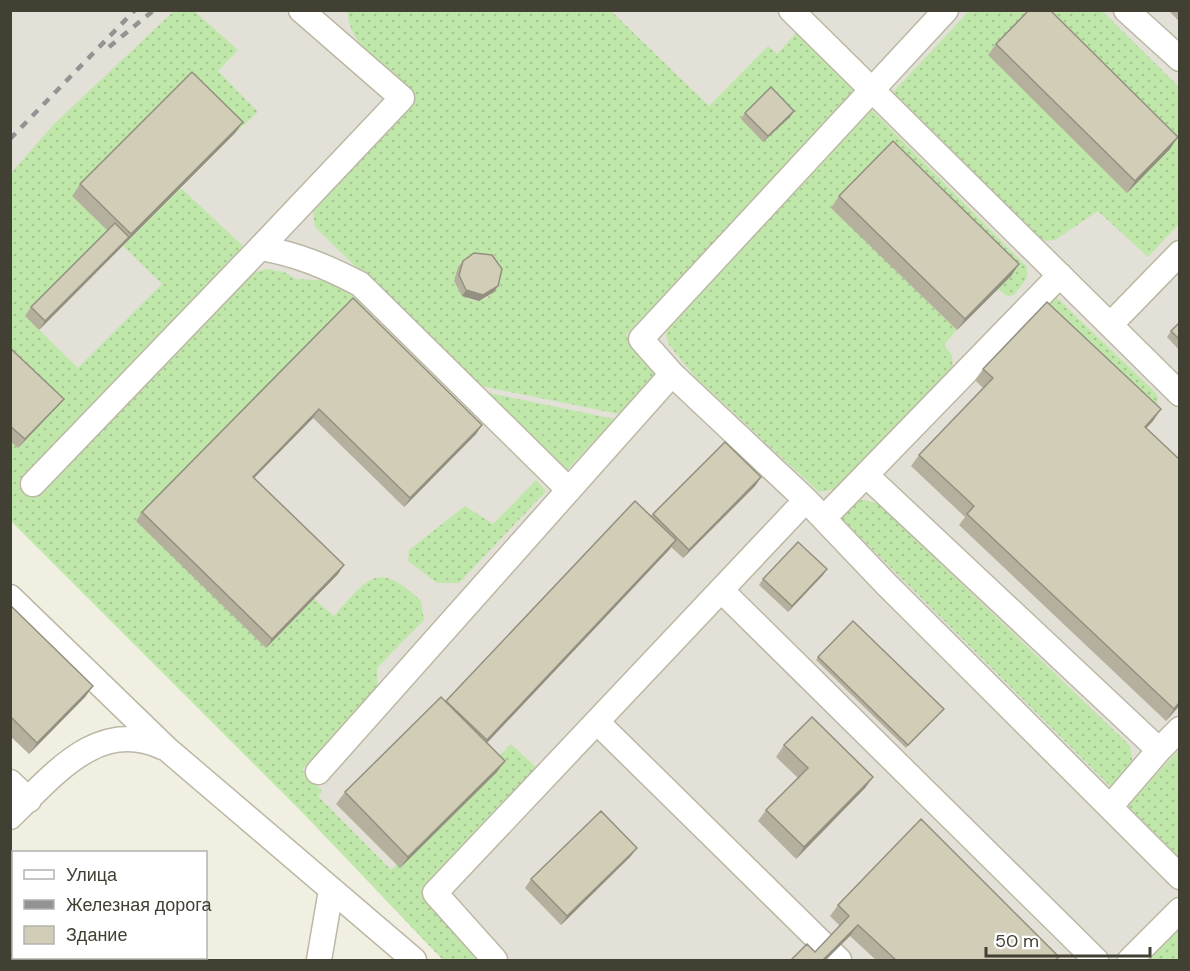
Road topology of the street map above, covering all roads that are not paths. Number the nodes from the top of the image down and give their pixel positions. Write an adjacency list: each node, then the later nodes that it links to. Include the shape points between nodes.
1 (301, 10): 7 (lane, via 402,98)
2 (791, 10): 6 (lane)
3 (946, 10): 6 (lane)
4 (1126, 10): 5 (lane)
5 (1179, 59)
6 (873, 89): 9 (lane); 11 (lane, via 641,339)
7 (261, 248): 14 (lane); 15 (lane, via 318,263 360,284)
8 (1179, 253): 10 (lane)
9 (1060, 275): 10 (lane); 13 (lane)
10 (1110, 325): 12 (lane)
11 (672, 374): 15 (lane); 16 (lane)
12 (1179, 394)
13 (866, 475): 17 (lane); 23 (lane)
14 (33, 484)
15 (569, 490): 24 (lane)
16 (806, 500): 17 (lane); 18 (lane)
17 (824, 518): 27 (lane)
18 (722, 591): 20 (lane); 36 (lane)
19 (10, 597): 22 (lane)
20 (597, 722): 34 (lane, via 435,893); 35 (lane)
21 (1179, 729): 23 (lane)
22 (166, 749): 26 (lane, via 132,739 96,744); 30 (lane)
23 (1160, 750): 27 (lane)
24 (318, 772)
25 (10, 782): 26 (lane)
26 (28, 800): 28 (lane)
27 (1110, 807): 29 (lane)
28 (10, 818)
29 (1179, 877)
30 (331, 890): 32 (lane); 33 (lane)
31 (1179, 910): 37 (lane)
32 (319, 960)
33 (414, 960)
34 (495, 960)
35 (839, 960)
36 (1096, 960)
37 (1130, 960)

